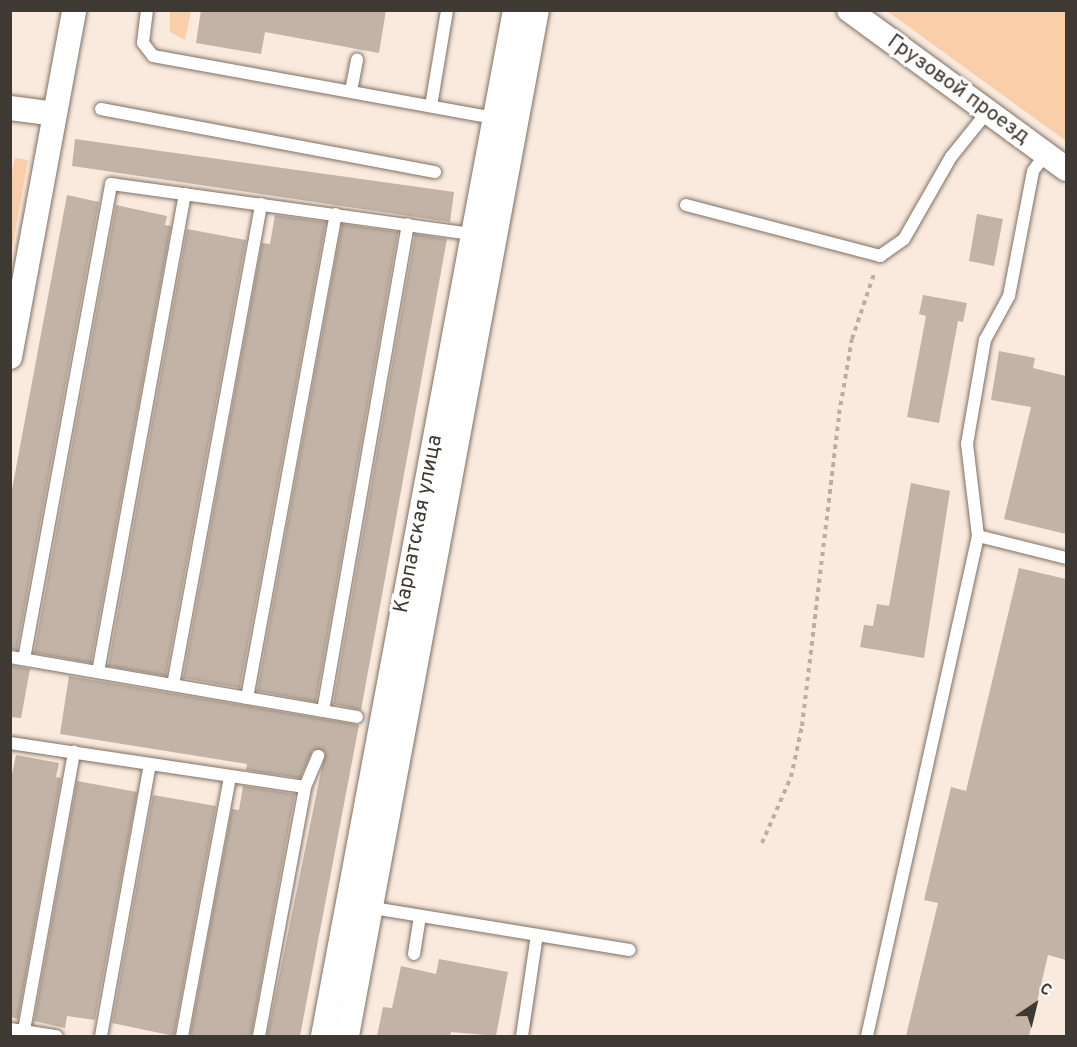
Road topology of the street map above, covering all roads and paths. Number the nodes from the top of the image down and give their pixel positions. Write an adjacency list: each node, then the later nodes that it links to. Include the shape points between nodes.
1 (74, 10): 13 (street)
2 (147, 10): 8 (lane, via 143,43 153,56)
3 (447, 10): 9 (lane)
4 (515, 10): 14 (street, Карпатская улица)
5 (537, 10): 42 (street, Карпатская улица)
6 (849, 10): 12 (street, Грузовой проезд)
7 (357, 60): 8 (lane)
8 (351, 91): 9 (lane)
9 (430, 105): 14 (lane)
10 (10, 108): 13 (street)
11 (101, 109): 17 (lane)
12 (988, 111): 15 (street, Грузовой проезд); 24 (lane, via 951,157 904,239)
13 (55, 114): 25 (street)
14 (495, 118): 23 (street, Карпатская улица)
15 (1046, 154): 16 (street, Грузовой проезд); 26 (lane, via 1034,171 1008,296 986,340 969,432)
16 (1066, 169)
17 (435, 172)
18 (185, 194): 19 (lane); 29 (lane, via 111,184); 30 (lane)
19 (261, 204): 21 (lane); 31 (lane)
20 (686, 205): 24 (lane)
21 (336, 214): 22 (lane); 32 (lane)
22 (408, 224): 23 (lane); 33 (lane)
23 (473, 234): 42 (street, Карпатская улица)
24 (880, 256): 41 (path, via 852,339 839,414 802,726 791,777)
25 (10, 357)
26 (978, 536): 27 (lane); 56 (lane)
27 (1066, 558)
28 (10, 657): 29 (lane)
29 (24, 660): 30 (lane)
30 (98, 672): 31 (lane)
31 (173, 686): 32 (lane)
32 (247, 698): 33 (lane)
33 (323, 711): 34 (lane)
34 (357, 717)
35 (10, 742): 36 (lane)
36 (74, 752): 38 (lane); 48 (lane)
37 (318, 756): 40 (lane)
38 (150, 764): 39 (lane); 50 (lane)
39 (230, 776): 40 (lane); 51 (lane)
40 (305, 787): 52 (lane)
41 (762, 843)
42 (359, 906): 43 (lane); 53 (street, Карпатская улица); 54 (street, Карпатская улица)
43 (420, 916): 44 (lane); 46 (lane)
44 (537, 935): 45 (lane); 55 (lane)
45 (630, 950)
46 (414, 954)
47 (10, 1029): 48 (lane)
48 (23, 1034): 49 (lane)
49 (56, 1036)
50 (101, 1036)
51 (182, 1036)
52 (259, 1036)
53 (323, 1036)
54 (346, 1036)
55 (522, 1036)
56 (867, 1036)

